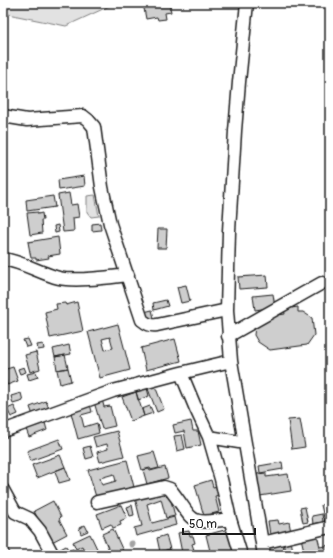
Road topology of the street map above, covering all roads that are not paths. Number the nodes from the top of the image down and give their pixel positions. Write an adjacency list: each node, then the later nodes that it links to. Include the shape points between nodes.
1 (247, 3): 6 (street, via 235,131)
2 (3, 116): 4 (street, via 27,120 83,116 94,127 102,188 110,224)
3 (3, 259): 4 (street, via 22,263 61,279)
4 (128, 275): 6 (street, via 142,320 147,325)
5 (322, 283): 7 (street)
6 (227, 310): 7 (street)
7 (228, 336): 8 (street)
8 (231, 361): 9 (street); 12 (street)
9 (181, 373): 10 (street, via 113,391); 11 (street)
10 (3, 430)
11 (208, 437): 12 (street); 15 (street)
12 (245, 443): 17 (street)
13 (3, 490): 18 (street, via 15,512 30,520 40,531)
14 (97, 502): 15 (street, via 164,487 170,489 190,517 196,521)
15 (230, 519): 19 (street)
16 (330, 527): 17 (street)
17 (263, 549)
18 (53, 555)
19 (241, 555)

